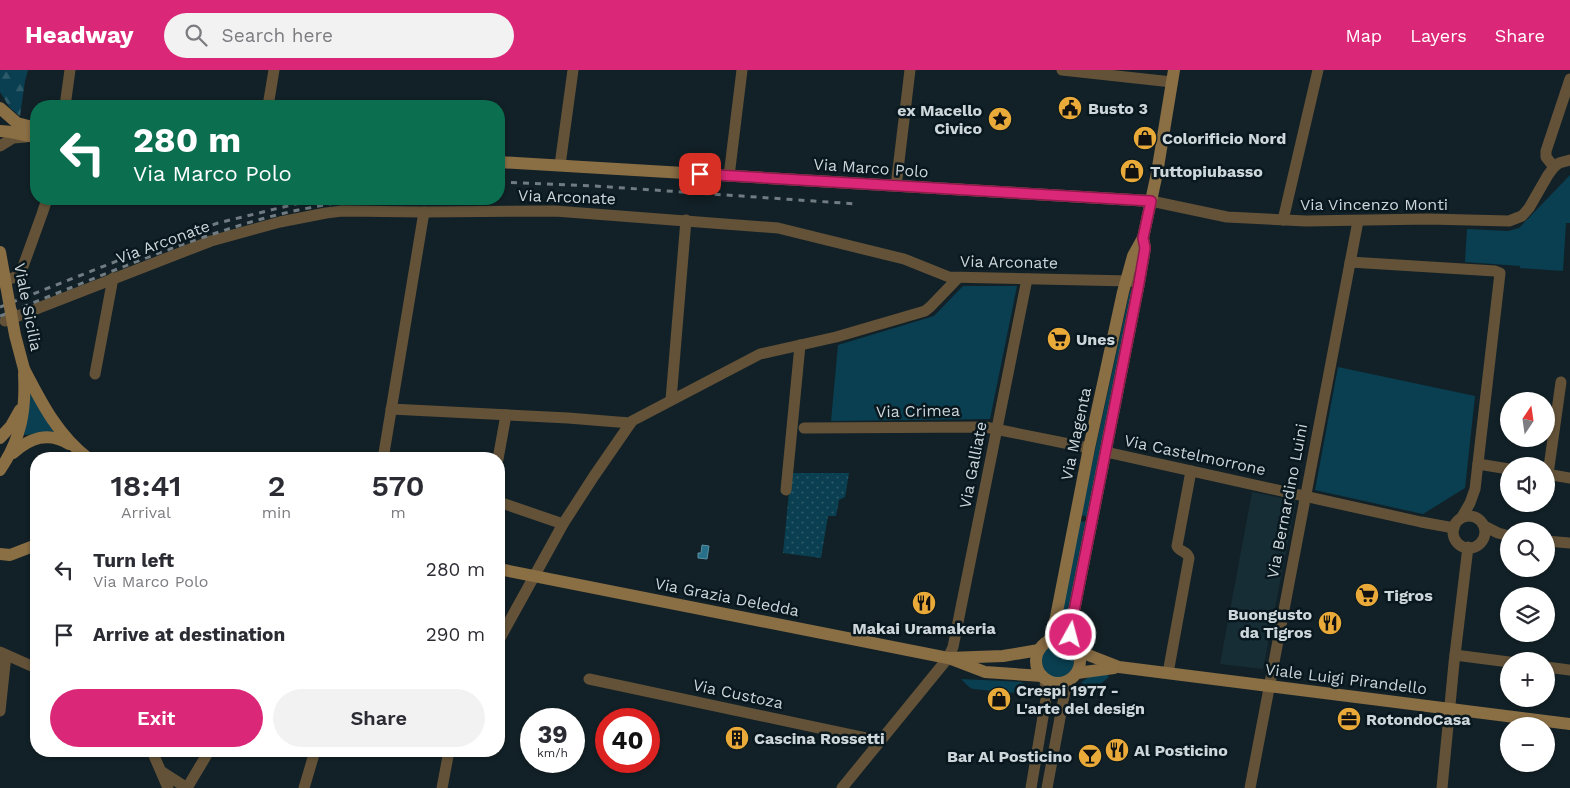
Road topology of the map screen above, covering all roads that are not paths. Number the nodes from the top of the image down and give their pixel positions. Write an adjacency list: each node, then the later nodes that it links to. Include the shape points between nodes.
1 (70, 70): 11 (street)
2 (274, 70): 12 (street)
3 (573, 70): 21 (street)
4 (742, 70): 23 (street)
5 (910, 70): 24 (street)
6 (1062, 70): 8 (street)
7 (1318, 70): 29 (street)
8 (1077, 71): 9 (street)
9 (1173, 76): 25 (street, Via Magenta)
10 (1570, 79): 22 (street, via 1546,151)
11 (67, 100)
12 (269, 100)
13 (0, 108): 15 (street)
14 (0, 131): 16 (street)
15 (30, 131)
16 (30, 134)
17 (30, 135): 18 (street, via 13,138)
18 (0, 146)
19 (1570, 160): 22 (street)
20 (505, 162): 21 (street, Via Marco Polo)
21 (560, 166): 23 (street, Via Marco Polo)
22 (1554, 167): 30 (street, Via Vincenzo Monti, via 1529,208 1514,220)
23 (728, 176): 24 (street, Via Marco Polo)
24 (896, 186): 25 (street, Via Marco Polo)
25 (1151, 201): 29 (street, Via Vincenzo Monti, via 1227,217); 31 (street, Via Magenta)
26 (45, 205): 37 (street, via 21,272)
27 (424, 212): 28 (street, Via Arconate, via 557,211); 34 (street, Via Arconate, via 342,212 280,222 211,241); 47 (street)
28 (686, 220): 35 (street, Via Arconate, via 783,228 904,259 944,276); 45 (street)
29 (1283, 220): 30 (street, Via Vincenzo Monti)
30 (1358, 221): 33 (street, Via Bernardino Luini)
31 (1143, 238): 38 (street, Via Magenta, via 1133,256); 39 (street, Via Magenta, via 1145,248)
32 (0, 252): 42 (street, Viale Sicilia, bridge)
33 (1350, 262): 61 (street, via 1495,270 1500,273); 68 (street, Via Bernardino Luini)
34 (113, 278): 40 (street, Via Arconate); 43 (street)
35 (958, 278): 36 (street, Via Arconate); 41 (street, via 925,311)
36 (1027, 279): 38 (street, Via Arconate); 51 (street, Via Galliate)
37 (4, 281)
38 (1126, 281): 39 (street, Via Arconate); 54 (street, Via Magenta)
39 (1139, 283): 58 (street, Via Magenta)
40 (5, 321)
41 (800, 345): 45 (street, via 756,356); 67 (street)
42 (24, 369): 46 (street); 53 (street, via 48,414)
43 (95, 374)
44 (1561, 382): 60 (street)
45 (671, 400): 49 (street)
46 (24, 404): 52 (street); 59 (street, via 20,426)
47 (391, 409): 48 (street); 56 (street)
48 (506, 415): 49 (street); 57 (street)
49 (630, 423): 71 (street)
50 (804, 428): 51 (street, Via Crimea)
51 (997, 429): 54 (street, Via Crimea); 88 (street, Via Galliate, via 954,644)
52 (0, 438)
53 (76, 448): 55 (street); 59 (street, via 59,439 46,437 27,442)
54 (1089, 448): 83 (street, Via Magenta)
55 (81, 452)
56 (384, 452)
57 (499, 452)
58 (1106, 452): 64 (street, Via Castelmorrone); 84 (street, Via Magenta, via 1072,621)
59 (5, 456): 63 (street)
60 (1550, 457)
61 (1478, 464): 62 (street); 70 (street, via 1475,489)
62 (1500, 467)
63 (0, 470)
64 (1191, 471): 68 (street, Via Castelmorrone); 94 (street, via 1177,546 1189,558)
65 (1555, 475): 66 (street)
66 (1570, 478)
67 (786, 490)
68 (1305, 496): 73 (street, Via Castelmorrone); 98 (street, Via Bernardino Luini)
69 (505, 504): 71 (street)
70 (1462, 517): 72 (street, via 1477,518); 73 (street)
71 (563, 524): 81 (street)
72 (1484, 526): 74 (street); 78 (street, via 1482,541)
73 (1454, 528): 78 (street, via 1458,543)
74 (1500, 534)
75 (1555, 542): 76 (street)
76 (1570, 543)
77 (30, 547): 79 (street)
78 (1468, 547): 87 (street)
79 (3, 556)
80 (505, 570): 81 (street, Via Grazia Deledda)
81 (534, 576): 82 (street); 88 (street, Via Grazia Deledda)
82 (505, 629)
83 (1050, 640): 84 (street, via 1060,639); 85 (street)
84 (1075, 647): 91 (street, Viale Luigi Pirandello); 95 (street, via 1080,661)
85 (1038, 650): 88 (street, Via Grazia Deledda, via 1003,656); 96 (street, via 1036,666)
86 (3, 653): 90 (street); 100 (street)
87 (1455, 655): 89 (street); 99 (street)
88 (948, 658): 96 (street, Via Grazia Deledda, via 985,672); 102 (street)
89 (1500, 661)
90 (30, 665)
91 (1119, 667): 94 (street, Viale Luigi Pirandello); 95 (street, Viale Luigi Pirandello)
92 (1555, 668): 93 (street)
93 (1570, 670)
94 (1168, 674): 98 (street, Viale Luigi Pirandello)
95 (1074, 676): 96 (street, via 1063,683); 114 (street, via 1065,691)
96 (1043, 677): 113 (street, via 1046,699)
97 (589, 679): 102 (street, Via Custoza)
98 (1269, 686): 99 (street, Viale Luigi Pirandello); 115 (street, Via Bernardino Luini)
99 (1450, 709): 101 (street, Viale Luigi Pirandello); 116 (street)
100 (0, 711)
101 (1570, 724)
102 (880, 741): 112 (street)
103 (155, 757): 107 (street)
104 (205, 757): 109 (street)
105 (313, 757): 110 (street)
106 (448, 757): 111 (street)
107 (162, 772): 108 (street); 109 (street)
108 (168, 788)
109 (187, 788)
110 (304, 788)
111 (442, 788)
112 (842, 788)
113 (1031, 788)
114 (1047, 788)
115 (1250, 788)
116 (1442, 788)

